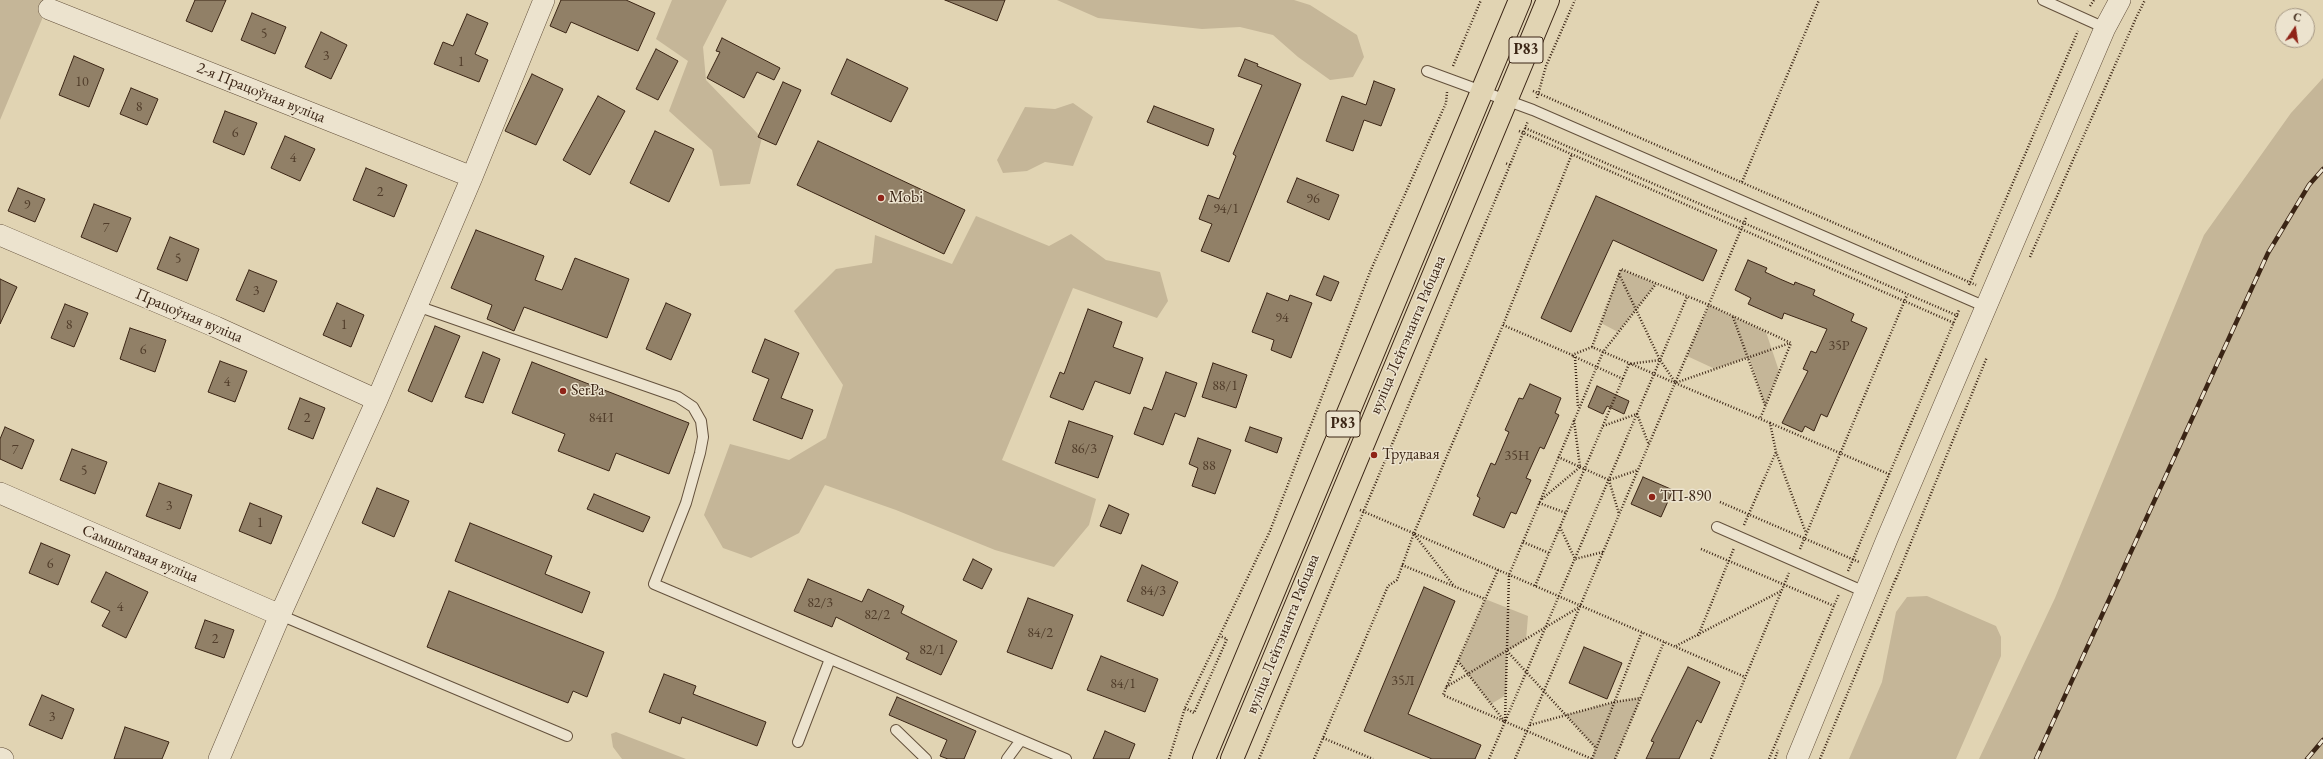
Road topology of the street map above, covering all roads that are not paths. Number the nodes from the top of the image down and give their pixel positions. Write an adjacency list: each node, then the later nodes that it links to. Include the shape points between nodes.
1 (544, 0): 11 (street)
2 (1520, 0): 9 (highway, вуліца Лейтэнанта Рабцава / Р83)
3 (1548, 0): 10 (highway, вуліца Лейтэнанта Рабцава / Р83)
4 (2043, 0): 7 (lane)
5 (2120, 0): 7 (street)
6 (49, 9): 11 (street, 2-я Працоўная вуліца)
7 (2105, 28): 14 (street)
8 (1427, 71): 9 (lane)
9 (1482, 90): 10 (lane); 29 (highway, вуліца Лейтэнанта Рабцава / Р83)
10 (1506, 100): 14 (lane); 30 (highway, вуліца Лейтэнанта Рабцава / Р83)
11 (472, 177): 13 (street)
12 (0, 235): 15 (street, Працоўная вуліца, via 216,327)
13 (417, 306): 15 (street); 20 (lane, via 678,397 693,407 701,421 703,437 700,453 686,503 654,584)
14 (1986, 307): 18 (street)
15 (377, 400): 19 (street)
16 (0, 493): 19 (street, Самшытавая вуліца)
17 (1716, 527): 18 (lane)
18 (1865, 592): 31 (street)
19 (280, 615): 22 (lane); 25 (street)
20 (830, 659): 23 (lane); 24 (lane)
21 (896, 730): 26 (lane)
22 (567, 736)
23 (1021, 740): 27 (lane); 28 (lane)
24 (798, 742)
25 (219, 759)
26 (926, 759)
27 (1007, 759)
28 (1066, 759)
29 (1204, 759)
30 (1232, 759)
31 (1797, 759)

